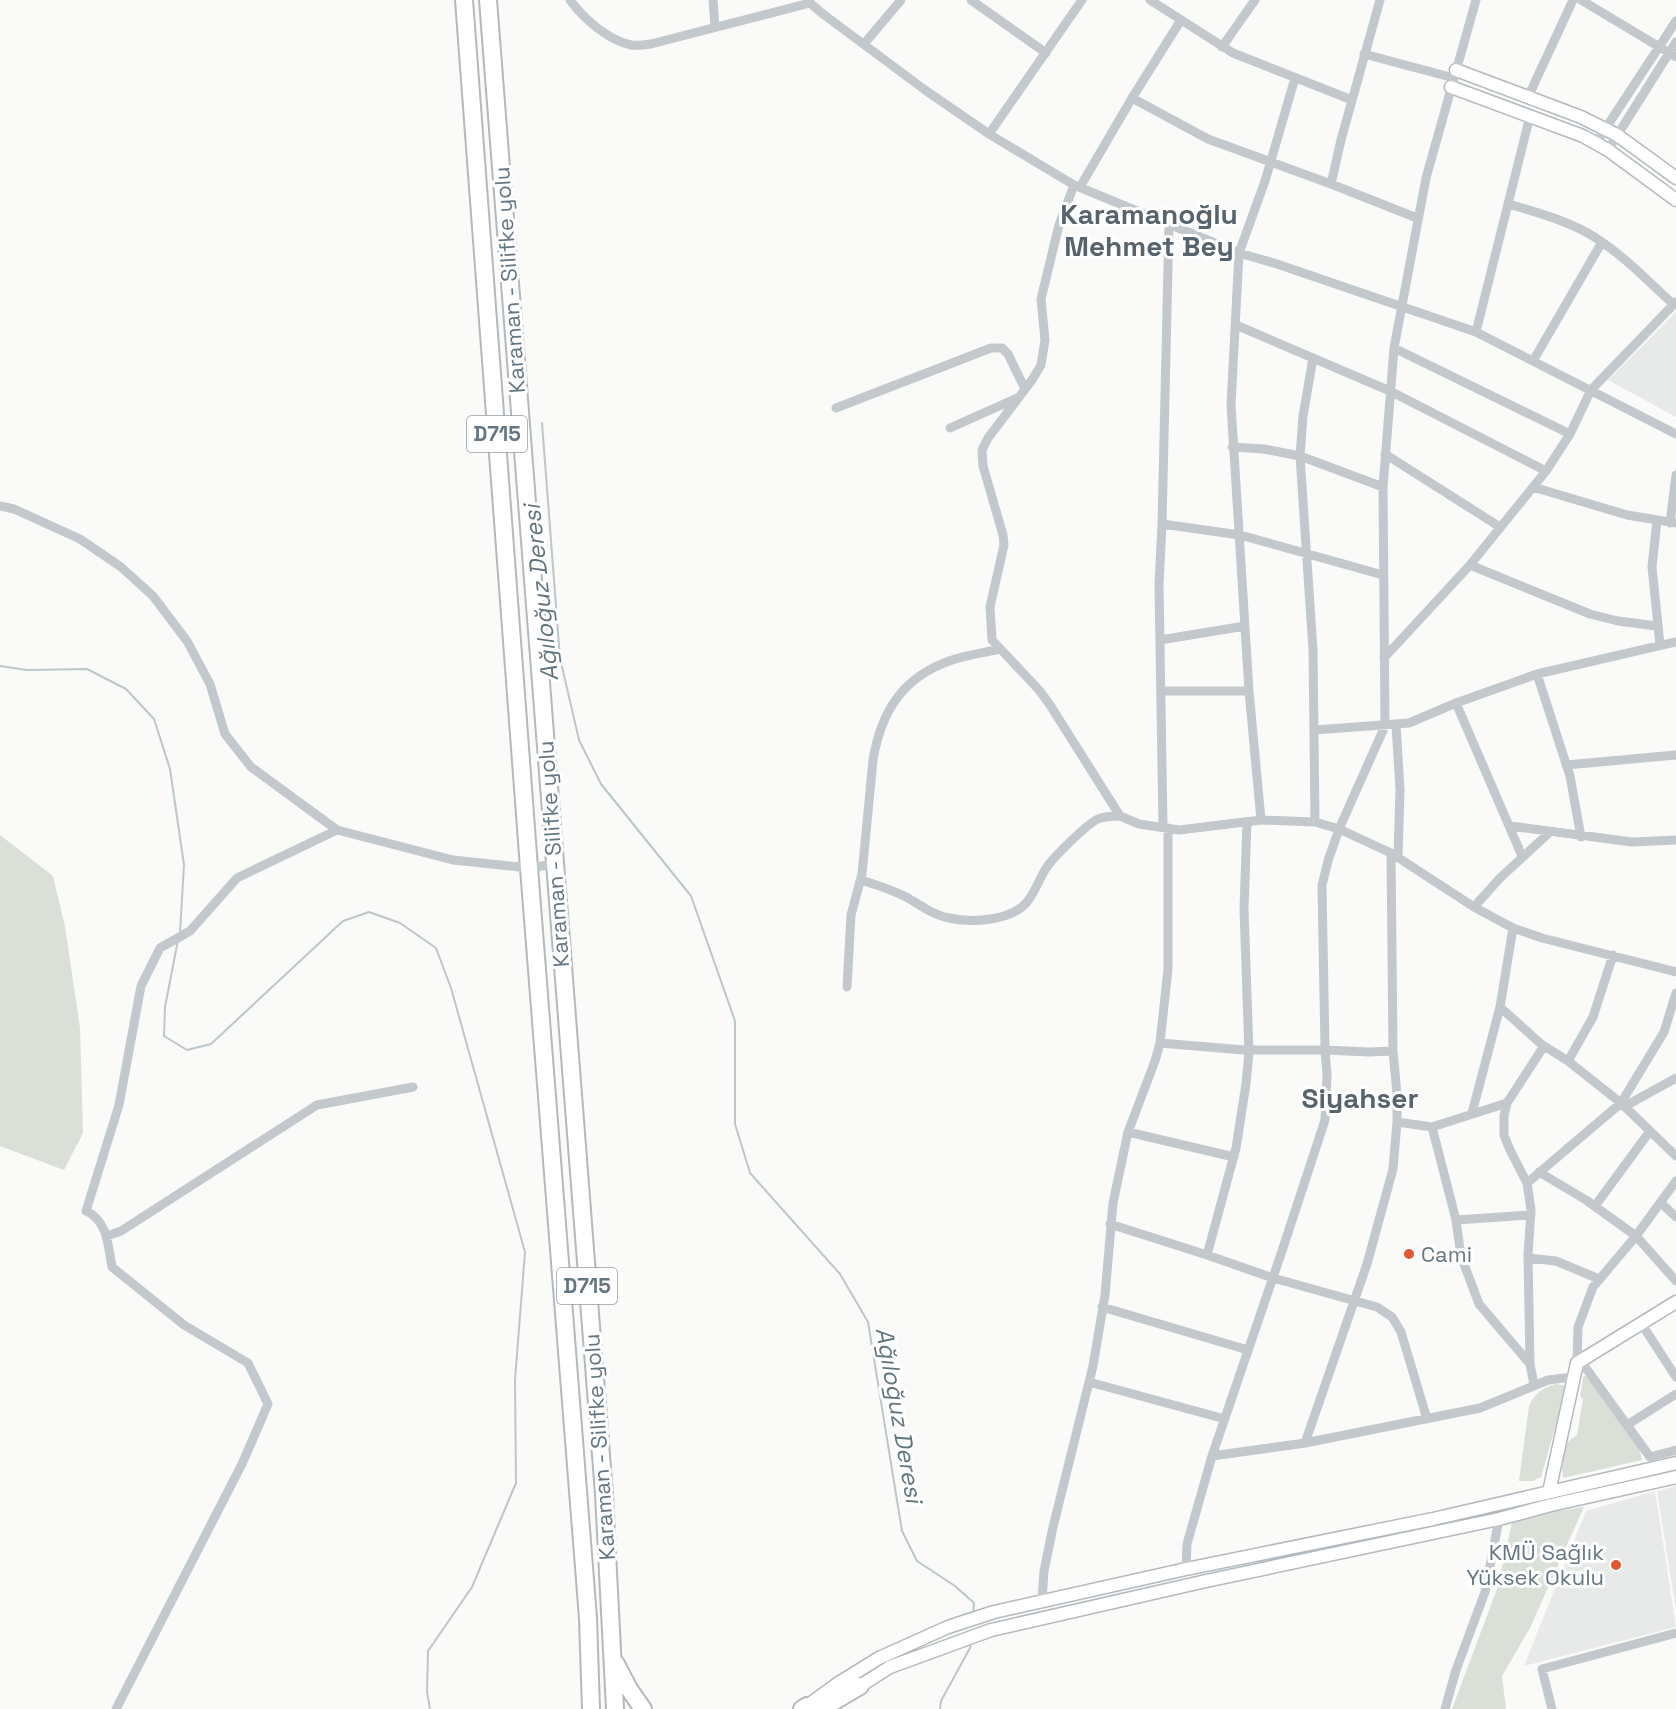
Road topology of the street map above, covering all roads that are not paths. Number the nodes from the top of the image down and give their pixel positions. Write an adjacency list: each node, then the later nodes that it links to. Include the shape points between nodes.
1 (464, 0): 106 (highway, Karaman - Silifke yolu / D715)
2 (488, 0): 105 (highway, Karaman - Silifke yolu / D715)
3 (570, 0): 17 (street, via 592,23 633,45)
4 (713, 0): 17 (street)
5 (901, 0): 19 (street)
6 (972, 0): 22 (street)
7 (1082, 0): 22 (street)
8 (1150, 0): 15 (street)
9 (1255, 0): 21 (street)
10 (1380, 0): 23 (street)
11 (1476, 0): 26 (street)
12 (1574, 0): 27 (street)
13 (1581, 0): 20 (street)
14 (810, 2): 17 (street); 19 (street)
15 (1181, 20): 21 (street); 28 (street)
16 (1676, 21): 20 (street)
17 (715, 27)
18 (1676, 42): 24 (street)
19 (864, 44): 32 (street)
20 (1660, 46): 24 (street); 31 (street)
21 (1222, 47): 25 (street)
22 (1046, 53): 32 (street)
23 (1364, 54): 26 (street); 29 (street)
24 (1673, 55): 33 (street)
25 (1294, 78): 29 (street); 36 (street)
26 (1454, 78): 27 (main road); 30 (main road); 42 (street)
27 (1528, 97): 31 (main road)
28 (1132, 98): 36 (street, via 1208,140); 39 (street)
29 (1352, 100): 38 (street)
30 (1530, 116): 34 (main road); 41 (street)
31 (1605, 129): 33 (main road); 34 (street)
32 (989, 134): 39 (street)
33 (1617, 135): 35 (street); 37 (main road)
34 (1596, 143): 35 (main road)
35 (1608, 150): 40 (main road)
36 (1271, 163): 38 (street); 45 (street)
37 (1676, 178)
38 (1330, 184): 42 (street)
39 (1077, 186): 43 (street); 55 (street, via 1059,225 1041,299 1044,356)
40 (1676, 200)
41 (1509, 204): 44 (street, via 1553,218); 49 (street)
42 (1417, 218): 47 (street)
43 (1169, 224): 45 (street); 70 (street)
44 (1602, 242): 46 (street); 52 (street)
45 (1239, 253): 47 (street); 48 (street)
46 (1675, 303): 53 (street)
47 (1401, 307): 49 (street); 50 (street)
48 (1236, 325): 51 (street); 60 (street)
49 (1476, 332): 52 (street)
50 (1394, 348): 54 (street); 58 (street)
51 (1313, 358): 54 (street); 62 (street)
52 (1533, 361): 53 (street)
53 (1592, 390): 58 (street); 59 (street)
54 (1390, 391): 61 (street); 63 (street)
55 (1022, 393): 56 (street, via 1008,354 1002,348 991,348); 57 (street); 81 (street, via 982,450 1004,545 990,607 992,640)
56 (836, 408)
57 (950, 428)
58 (1570, 434): 63 (street)
59 (1676, 434)
60 (1232, 447): 62 (street); 72 (street)
61 (1385, 454): 65 (street); 71 (street)
62 (1300, 456): 65 (street); 73 (street)
63 (1546, 471): 66 (street)
64 (1676, 475): 69 (street)
65 (1383, 487): 75 (street)
66 (1533, 487): 68 (street); 71 (street)
67 (0, 506): 98 (street, via 80,539 121,567 153,596 187,641 210,684 225,734 251,767)
68 (1657, 520): 69 (street); 77 (street, via 1652,567)
69 (1673, 523)
70 (1162, 524): 72 (street); 78 (street)
71 (1500, 527): 74 (street)
72 (1240, 535): 73 (street); 76 (street)
73 (1307, 554): 75 (street); 89 (street)
74 (1470, 565): 77 (street, via 1590,614); 82 (street)
75 (1383, 575): 82 (street)
76 (1245, 626): 78 (street); 85 (street)
77 (1657, 626): 80 (street)
78 (1160, 640): 84 (street)
79 (1676, 642): 80 (street)
80 (1660, 645): 83 (street)
81 (1000, 650): 92 (street, via 1044,698); 107 (street, via 936,666 898,695 888,711 873,760)
82 (1384, 658): 88 (street)
83 (1537, 674): 86 (street); 91 (street)
84 (1161, 691): 85 (street); 97 (street)
85 (1249, 691): 93 (street)
86 (1456, 703): 87 (street); 96 (street)
87 (1396, 725): 88 (street); 103 (street, via 1401,790)
88 (1385, 726): 89 (street); 99 (street)
89 (1314, 730): 95 (street)
90 (1676, 755): 91 (street)
91 (1566, 765): 101 (street)
92 (1120, 816): 97 (street); 107 (street, via 1097,819 1088,825 1046,868 1026,903 1007,915 950,919)
93 (1261, 820): 94 (street); 95 (street)
94 (1247, 822): 97 (street); 118 (street, via 1244,909)
95 (1315, 822): 99 (street)
96 (1510, 826): 100 (street); 104 (street)
97 (1166, 828): 116 (street, via 1168,969)
98 (337, 830): 106 (street, via 453,860); 142 (street, via 237,878 190,931 160,948 141,986 119,1105 86,1211 96,1215)
99 (1339, 830): 103 (street); 119 (street, via 1322,885)
100 (1550, 832): 101 (street); 104 (street)
101 (1581, 837): 102 (street, via 1632,842)
102 (1676, 840)
103 (1395, 854): 108 (street); 120 (street)
104 (1522, 856): 108 (street)
105 (554, 864): 106 (street); 174 (highway, Karaman - Silifke yolu / D715, via 604,1494)
106 (529, 868): 178 (highway, Karaman - Silifke yolu / D715, via 588,1618)
107 (861, 880): 112 (street, via 851,915)
108 (1474, 907): 109 (street)
109 (1514, 928): 110 (street); 114 (street)
110 (1613, 955): 111 (street); 121 (street, via 1593,1017)
111 (1676, 972)
112 (847, 987)
113 (1676, 993): 115 (street)
114 (1500, 1007): 117 (street); 126 (street)
115 (1672, 1017): 125 (street)
116 (1160, 1043): 118 (street); 130 (street)
117 (1544, 1046): 121 (street); 124 (street)
118 (1249, 1050): 119 (street); 132 (street)
119 (1325, 1050): 120 (street); 146 (street, via 1324,1120)
120 (1393, 1051): 127 (street)
121 (1568, 1061): 125 (street)
122 (1676, 1078): 125 (street, via 1629,1104)
123 (413, 1087): 142 (street, via 317,1105 121,1231)
124 (1507, 1102): 126 (street); 135 (street, via 1504,1135)
125 (1621, 1103): 129 (street); 133 (street)
126 (1472, 1113): 128 (street)
127 (1397, 1122): 128 (street); 149 (street, via 1393,1169)
128 (1432, 1127): 140 (street)
129 (1650, 1131): 131 (street); 137 (street)
130 (1128, 1132): 132 (street); 141 (street)
131 (1676, 1156)
132 (1234, 1157): 144 (street)
133 (1539, 1172): 135 (street); 137 (street)
134 (1676, 1181): 136 (street)
135 (1527, 1183): 138 (street)
136 (1660, 1203): 139 (street); 143 (street)
137 (1595, 1206): 143 (street)
138 (1531, 1215): 140 (street); 145 (street)
139 (1676, 1217)
140 (1456, 1220): 155 (street, via 1461,1256 1479,1304)
141 (1110, 1224): 144 (street); 151 (street)
142 (107, 1236): 177 (street, via 112,1267 184,1325 248,1363 268,1404 242,1464)
143 (1636, 1236): 147 (street); 148 (street)
144 (1207, 1255): 146 (street)
145 (1528, 1258): 147 (street, via 1556,1262); 155 (street)
146 (1273, 1278): 149 (street); 153 (street)
147 (1599, 1279): 154 (street, via 1578,1327)
148 (1676, 1281)
149 (1354, 1299): 162 (street, via 1377,1307 1396,1322); 164 (street)
150 (1676, 1302): 152 (main road)
151 (1102, 1307): 153 (street); 158 (street)
152 (1641, 1323): 154 (main road); 157 (street)
153 (1248, 1350): 161 (street)
154 (1578, 1362): 156 (main road); 163 (street)
155 (1530, 1364): 159 (street)
156 (1573, 1377): 159 (street); 169 (main road)
157 (1676, 1377)
158 (1089, 1382): 161 (street); 172 (street, via 1053,1527)
159 (1534, 1385): 162 (street, via 1480,1408)
160 (1676, 1394): 163 (street)
161 (1225, 1419): 166 (street)
162 (1427, 1419): 164 (street)
163 (1627, 1425): 165 (street, via 1650,1457)
164 (1305, 1443): 166 (street)
165 (1676, 1450)
166 (1212, 1456): 171 (street, via 1187,1545)
167 (1676, 1463): 169 (main road)
168 (1676, 1477): 170 (main road)
169 (1549, 1492): 171 (main road)
170 (1499, 1519): 175 (main road, via 991,1629 890,1667); 182 (street, via 1485,1592)
171 (1186, 1569): 172 (main road)
172 (1041, 1601): 176 (main road, via 948,1627 879,1658 837,1684)
173 (1676, 1633): 183 (street, via 1542,1669)
174 (613, 1657): 179 (highway, Karaman - Silifke yolu / D715); 180 (highway)
175 (860, 1686): 176 (highway); 181 (highway)
176 (809, 1708)
177 (116, 1709)
178 (591, 1709)
179 (615, 1709)
180 (643, 1709)
181 (834, 1709)
182 (1445, 1709)
183 (1552, 1709)

